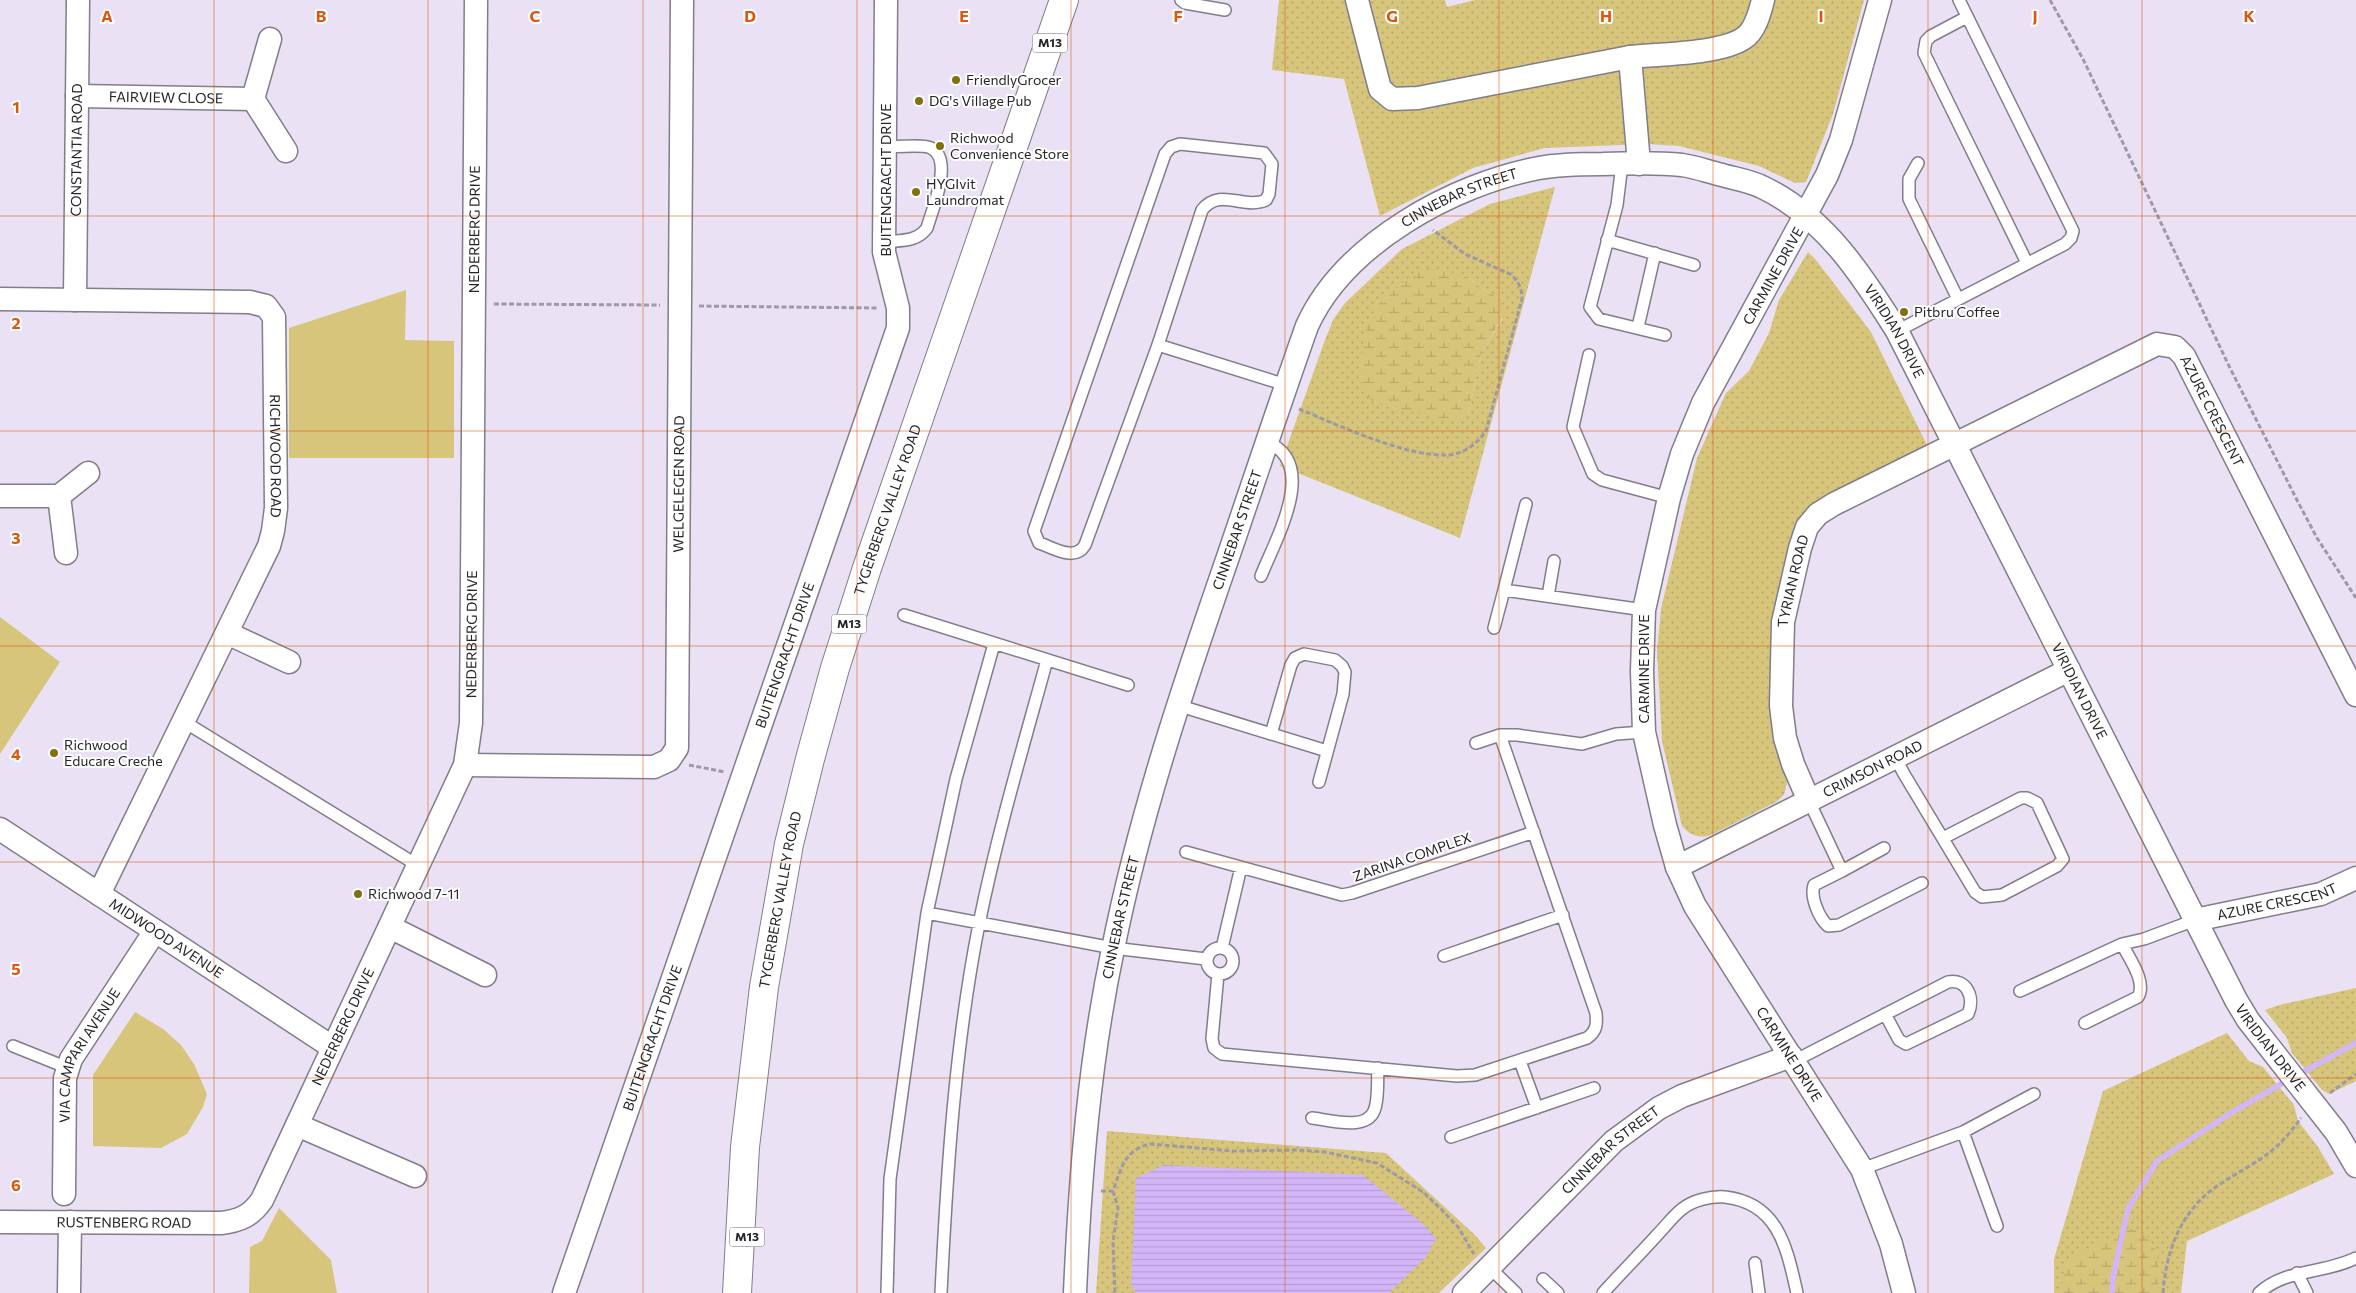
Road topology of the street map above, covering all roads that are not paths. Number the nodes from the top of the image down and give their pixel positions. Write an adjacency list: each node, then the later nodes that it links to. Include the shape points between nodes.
1 (78, 0): 15 (street, CONSTANTIA ROAD)
2 (476, 0): 66 (street, NEDERBERG DRIVE, via 471,723)
3 (682, 0): 66 (street, WELGELEGEN ROAD, via 677,748 669,760 654,767)
4 (886, 0): 17 (street, BUITENGRACHT DRIVE)
5 (1064, 0): 113 (main road, TYGERBERG VALLEY ROAD / M13, via 867,568 828,695 789,844 764,988)
6 (1181, 0): 11 (lane)
7 (1358, 0): 14 (street, via 1380,89 1392,99 1418,98)
8 (1762, 0): 14 (street, via 1759,16 1746,37 1726,47)
9 (1880, 0): 21 (street, CARMINE DRIVE, via 1841,140)
10 (1959, 0): 12 (lane)
11 (1225, 10)
12 (1967, 17): 25 (lane, via 1931,36 1926,41 1924,53); 25 (lane, via 2073,231 2072,238 2065,244)
13 (270, 39): 16 (street)
14 (1630, 57): 20 (street)
15 (77, 96): 16 (street, FAIRVIEW CLOSE); 29 (street, CONSTANTIA ROAD)
16 (253, 99): 18 (street)
17 (885, 148): 23 (street, BUITENGRACHT DRIVE); 23 (lane, via 930,148 937,152 943,171 928,228 911,239)
18 (286, 151)
19 (1918, 163): 28 (lane, via 1909,179 1909,199)
20 (1630, 164): 21 (street, CINNEBAR STREET, via 1684,165 1745,181 1786,201); 22 (lane); 35 (street, CINNEBAR STREET, via 1556,165 1524,171 1463,192 1393,230 1355,262 1322,297 1307,326)
21 (1805, 216): 31 (street, VIRIDIAN DRIVE, via 1828,235 1865,280); 41 (street, CARMINE DRIVE, via 1703,403 1682,454)
22 (1607, 240): 24 (lane); 30 (lane, via 1590,307 1599,319)
23 (884, 242): 125 (street, BUITENGRACHT DRIVE, via 886,265 898,308 898,328)
24 (1655, 253): 26 (lane); 30 (lane)
25 (2027, 263): 28 (lane)
26 (1694, 265)
27 (0, 299): 29 (street, RICHWOOD ROAD)
28 (1958, 299): 31 (lane)
29 (75, 300): 51 (street, RICHWOOD ROAD, via 250,302 266,306 274,317 276,519 269,546)
30 (1638, 328): 32 (lane)
31 (1897, 331): 37 (street, VIRIDIAN DRIVE)
32 (1666, 335)
33 (1158, 345): 33 (lane, via 1085,545 1079,552 1070,554 1039,543 1034,530 1165,154 1180,144 1264,153 1273,168 1270,194 1266,200 1219,199 1202,210); 35 (lane)
34 (1589, 355): 41 (lane, via 1573,427 1593,474 1602,480)
35 (1286, 385): 36 (street, CINNEBAR STREET)
36 (1267, 442): 45 (lane, via 1288,458 1293,485 1289,504); 58 (street, CINNEBAR STREET)
37 (1955, 444): 55 (street, VIRIDIAN DRIVE); 57 (street, AZURE CRESCENT, via 2151,345 2163,343 2175,347 2184,356); 68 (street, TYRIAN ROAD, via 1834,504 1818,514 1807,527 1782,622 1781,696 1785,738)
38 (88, 473): 40 (street)
39 (0, 496): 40 (street)
40 (59, 496): 43 (street)
41 (1669, 498): 48 (street, CARMINE DRIVE)
42 (1526, 504): 46 (lane)
43 (66, 552)
44 (1554, 561): 47 (lane)
45 (1261, 576)
46 (1504, 590): 47 (lane); 50 (lane)
47 (1548, 596): 48 (lane)
48 (1644, 610): 60 (street, CARMINE DRIVE)
49 (904, 615): 52 (lane)
50 (1494, 628)
51 (227, 633): 54 (street); 59 (street, RICHWOOD ROAD)
52 (994, 644): 53 (lane); 81 (lane, via 956,779)
53 (1047, 660): 56 (lane); 84 (lane, via 1016,769)
54 (289, 662)
55 (2069, 670): 65 (street, CRIMSON ROAD); 83 (street, VIRIDIAN DRIVE)
56 (1128, 685)
57 (2356, 695)
58 (1177, 705): 61 (lane); 88 (street, CINNEBAR STREET, via 1150,793)
59 (183, 721): 74 (lane); 80 (street, RICHWOOD ROAD)
60 (1644, 732): 62 (lane, via 1616,734 1582,744 1534,736); 76 (street, CARMINE DRIVE, via 1656,792)
61 (1271, 734): 64 (lane); 64 (lane, via 1295,658 1304,654 1335,660 1342,666 1346,679)
62 (1500, 735): 63 (lane); 70 (lane)
63 (1476, 743)
64 (1327, 751): 67 (lane)
65 (1896, 757): 68 (street, CRIMSON ROAD); 71 (lane)
66 (465, 765): 74 (street, NEDERBERG DRIVE)
67 (1319, 782)
68 (1809, 801): 76 (street, CRIMSON ROAD); 77 (lane)
69 (0, 829): 80 (street, MIDWOOD AVENUE)
70 (1534, 832): 75 (lane, ZARINA COMPLEX, via 1352,893 1342,894); 82 (lane)
71 (1943, 838): 71 (lane, via 2021,798 2027,798 2037,803 2063,859 2057,866 2002,895 1982,897 1975,892)
72 (1884, 848): 77 (lane)
73 (1186, 852): 75 (lane, ZARINA COMPLEX)
74 (417, 865): 85 (street, NEDERBERG DRIVE)
75 (1241, 867): 89 (lane)
76 (1677, 867): 99 (street, CARMINE DRIVE, via 1695,906)
77 (1842, 871): 79 (lane, via 1813,888 1813,898 1828,926 1839,925)
78 (2356, 878): 83 (street, AZURE CRESCENT, via 2321,894)
79 (1922, 883)
80 (99, 894): 86 (street, MIDWOOD AVENUE)
81 (927, 913): 84 (lane); 128 (lane, via 890,1179)
82 (1563, 915): 90 (lane); 100 (lane, via 1596,1013 1597,1027 1588,1038)
83 (2195, 920): 87 (lane); 110 (street, VIRIDIAN DRIVE, via 2248,1020 2336,1132)
84 (979, 924): 88 (lane); 129 (lane, via 960,1047)
85 (390, 926): 93 (street); 98 (street, NEDERBERG DRIVE)
86 (155, 931): 98 (street, MIDWOOD AVENUE); 101 (street, VIA CAMPARI AVENUE, via 70,1059)
87 (2122, 944): 94 (lane); 96 (lane, via 2141,984 2140,993 2138,997)
88 (1113, 948): 91 (lane); 130 (street, CINNEBAR STREET, via 1092,1073)
89 (1222, 948): 91 (lane, via 1212,950); 92 (lane, via 1229,952 1233,964 1225,974)
90 (1444, 956)
91 (1206, 959): 92 (lane, via 1209,970)
92 (1218, 974): 102 (lane, via 1212,1044 1222,1054)
93 (485, 975)
94 (2020, 991)
95 (1885, 1014): 95 (lane, via 1956,980 1965,986 1971,1000 1968,1014 1906,1044 1899,1040); 99 (lane)
96 (2085, 1023)
97 (14, 1046): 101 (lane)
98 (332, 1047): 107 (street, NEDERBERG DRIVE)
99 (1792, 1059): 111 (street, CARMINE DRIVE); 120 (street, CINNEBAR STREET, via 1676,1098 1659,1108 1614,1142)
100 (1520, 1060): 102 (lane, via 1466,1076); 105 (lane)
101 (68, 1068): 114 (street, VIA CAMPARI AVENUE, via 65,1078)
102 (1378, 1068): 106 (lane, via 1375,1110 1370,1117 1355,1123)
103 (1594, 1088): 105 (lane)
104 (2034, 1094): 108 (lane)
105 (1537, 1108): 109 (lane)
106 (1312, 1118)
107 (297, 1125): 112 (street); 115 (street, NEDERBERG DRIVE, via 262,1200)
108 (1963, 1132): 111 (lane); 118 (lane)
109 (1451, 1137)
110 (2356, 1166)
111 (1862, 1169): 137 (street, CARMINE DRIVE, via 1891,1244)
112 (415, 1176)
113 (743, 1182): 126 (main road, TYGERBERG VALLEY ROAD / M13); 127 (main road, TYGERBERG VALLEY ROAD / M13)
114 (64, 1194)
115 (247, 1216): 117 (street, RUSTENBERG ROAD, via 221,1223)
116 (0, 1222): 117 (street, RUSTENBERG ROAD)
117 (70, 1222): 124 (street)
118 (1997, 1226)
119 (2356, 1258): 122 (lane)
120 (1483, 1262): 131 (street, CINNEBAR STREET); 132 (lane)
121 (1755, 1263): 135 (lane)
122 (2297, 1273): 138 (lane); 139 (lane)
123 (1543, 1279): 133 (lane)
124 (69, 1293)
125 (564, 1293)
126 (737, 1293)
127 (750, 1293)
128 (887, 1293)
129 (940, 1293)
130 (1075, 1293)
131 (1464, 1293)
132 (1516, 1293)
133 (1558, 1293)
134 (1603, 1293): 136 (lane, via 1682,1209 1707,1198 1721,1197 1746,1202 1776,1225)
135 (1759, 1293)
136 (1798, 1293)
137 (1904, 1293)
138 (2259, 1293)
139 (2307, 1293)

